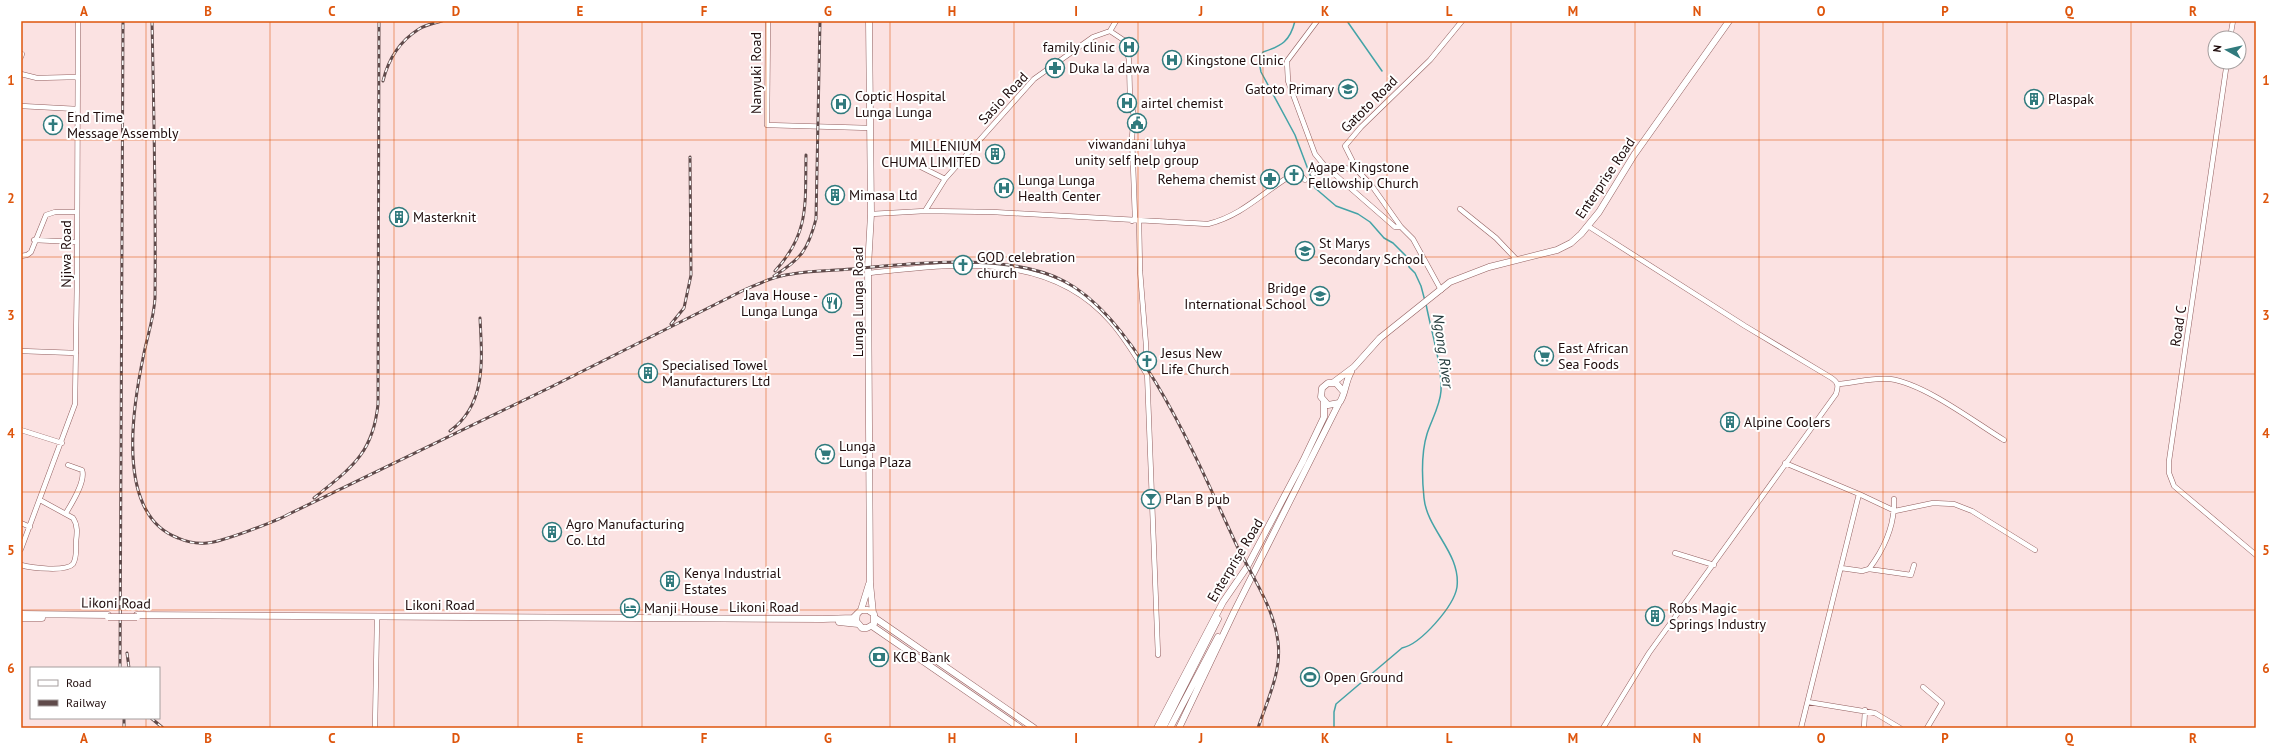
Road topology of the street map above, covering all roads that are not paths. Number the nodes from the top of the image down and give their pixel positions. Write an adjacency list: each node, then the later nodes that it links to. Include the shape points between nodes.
1 (78, 21): 11 (street, Njiwa Road)
2 (768, 21): 14 (street, Nanyuki Road, via 767,125)
3 (869, 21): 14 (main road, Lunga Lunga Road)
4 (1116, 21): 8 (street)
5 (1317, 21): 15 (street, via 1287,61 1286,70 1315,154)
6 (1462, 21): 17 (street, Gatoto Road, via 1430,60 1345,144 1346,151)
7 (1729, 21): 27 (main road, Enterprise Road)
8 (1110, 31): 19 (street, Sasio Road, via 1093,37 1034,79); 25 (street, via 1126,41 1128,53 1130,99 1134,116 1132,137 1135,218)
9 (2226, 70): 59 (street, Road C, via 2169,473 2174,486)
10 (21, 74): 11 (street, via 37,78)
11 (77, 77): 13 (street, Njiwa Road)
12 (21, 106): 13 (street)
13 (77, 109): 23 (street, Njiwa Road)
14 (870, 128): 24 (main road, Lunga Lunga Road)
15 (1326, 166): 17 (street); 18 (street); 28 (street, via 1395,227)
16 (922, 167): 19 (street)
17 (1357, 170): 28 (street, Gatoto Road)
18 (1313, 174)
19 (945, 179): 22 (street, Sasio Road)
20 (1305, 180): 26 (street, via 1295,173 1253,204 1208,224)
21 (1460, 208): 32 (street, via 1496,238)
22 (924, 211): 24 (street); 25 (street)
23 (77, 212): 29 (street, via 48,214 43,218); 30 (street, Njiwa Road)
24 (872, 214): 33 (main road, Lunga Lunga Road)
25 (1132, 220): 26 (street)
26 (1139, 221): 38 (street)
27 (1588, 226): 32 (main road, Enterprise Road, via 1570,243 1535,257); 40 (street)
28 (1402, 227): 34 (street, Gatoto Road, via 1420,251)
29 (34, 240): 30 (street); 31 (street, via 29,254)
30 (77, 242): 36 (street, Njiwa Road)
31 (21, 256)
32 (1517, 260): 34 (main road, Enterprise Road, via 1450,282)
33 (869, 273): 38 (street, via 989,265 1036,274 1077,293 1092,304 1124,338); 65 (main road, Lunga Lunga Road)
34 (1441, 290): 37 (main road, Enterprise Road, via 1380,338)
35 (21, 351): 36 (street)
36 (76, 353): 46 (street, Njiwa Road, via 75,404)
37 (1354, 367): 39 (main road); 41 (main road, via 1346,380)
38 (1146, 373): 78 (street)
39 (1334, 382): 41 (main road); 42 (main road, via 1322,388)
40 (1838, 384): 45 (street, via 1888,379 1901,381 1957,410); 47 (street, via 1836,394)
41 (1344, 391): 43 (main road)
42 (1324, 401): 43 (main road, via 1331,405); 66 (main road, Enterprise Road, via 1324,416 1303,461 1247,567)
43 (1339, 403): 68 (main road, Enterprise Road)
44 (21, 430): 46 (street)
45 (2004, 440)
46 (62, 443): 51 (street, Njiwa Road)
47 (1785, 463): 49 (street); 61 (street)
48 (68, 465): 53 (street, via 83,472)
49 (1859, 494): 52 (street); 63 (street)
50 (1894, 499): 52 (street)
51 (40, 500): 53 (street); 55 (street, Njiwa Road)
52 (1895, 511): 57 (street, via 1933,503 1954,504 1972,511); 64 (street, via 1886,538)
53 (66, 513): 60 (street, via 73,518 77,532 75,560 72,566 38,568)
54 (21, 523): 55 (street)
55 (30, 526): 56 (street, Njiwa Road)
56 (21, 549)
57 (2035, 550)
58 (1675, 553): 61 (street)
59 (2256, 555)
60 (21, 565)
61 (1714, 565): 89 (street, via 1649,653)
62 (1914, 566): 64 (street, via 1911,575)
63 (1841, 568): 64 (street, via 1862,571); 80 (street)
64 (1869, 569)
65 (870, 583): 67 (main road, Lunga Lunga Road); 70 (main road, Lunga Lunga Road)
66 (1223, 602): 85 (main road, Enterprise Road); 86 (main road, via 1215,627)
67 (859, 612): 70 (main road, via 868,610); 74 (main road, Likoni Road, via 853,618 823,619); 76 (main road)
68 (1234, 612): 87 (main road, via 1225,623); 88 (main road, Enterprise Road)
69 (21, 614): 71 (main road, Likoni Road)
70 (874, 615): 77 (main road); 84 (main road)
71 (108, 616): 72 (main road, Likoni Road, bridge); 73 (main road, Likoni Road)
72 (137, 616): 74 (main road, Likoni Road); 75 (main road, Likoni Road)
73 (21, 618)
74 (519, 618): 75 (main road, Likoni Road); 76 (main road, Likoni Road)
75 (377, 619): 82 (street)
76 (858, 624): 77 (main road, via 864,628)
77 (872, 626): 83 (main road)
78 (1158, 655)
79 (1924, 688): 93 (street, via 1942,703)
80 (1808, 702): 81 (street); 90 (street)
81 (1865, 710): 91 (street); 92 (street, via 1878,714)
82 (375, 728)
83 (1020, 728)
84 (1034, 728)
85 (1157, 728)
86 (1163, 728)
87 (1170, 728)
88 (1179, 728)
89 (1603, 728)
90 (1801, 728)
91 (1864, 728)
92 (1900, 728)
93 (1927, 728)

